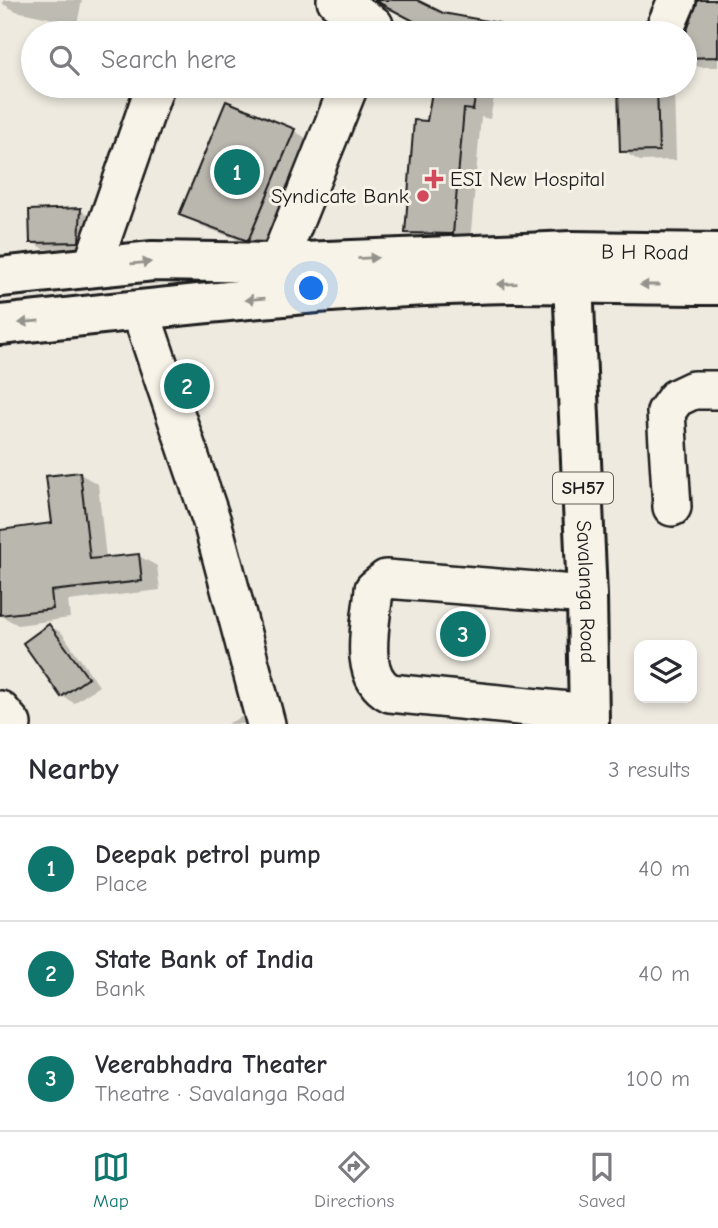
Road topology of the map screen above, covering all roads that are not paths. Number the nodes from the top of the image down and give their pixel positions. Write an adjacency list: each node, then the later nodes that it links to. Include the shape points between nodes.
1 (336, 0): 3 (street)
2 (677, 0): 4 (street)
3 (376, 19)
4 (668, 21)
5 (151, 98): 9 (street)
6 (344, 98): 8 (street)
7 (718, 253): 10 (main road, B H Road)
8 (278, 263): 9 (main road, one-way to 8, via 153,261); 10 (main road, one-way to 10)
9 (92, 267): 11 (main road)
10 (573, 268): 12 (main road, one-way to 10); 13 (main road, one-way to 13, via 512,283); 17 (main road, Savalanga Road / SH57)
11 (0, 277)
12 (718, 285)
13 (140, 310): 14 (main road, one-way to 14); 21 (street, via 213,525)
14 (0, 325)
15 (718, 390): 16 (street, via 693,390 676,398 666,412)
16 (671, 508)
17 (587, 595): 19 (main road, Savalanga Road / SH57); 19 (street, via 386,579 374,589 369,660 378,684 390,694)
18 (0, 710): 20 (street)
19 (589, 718)
20 (12, 724)
21 (266, 724)

